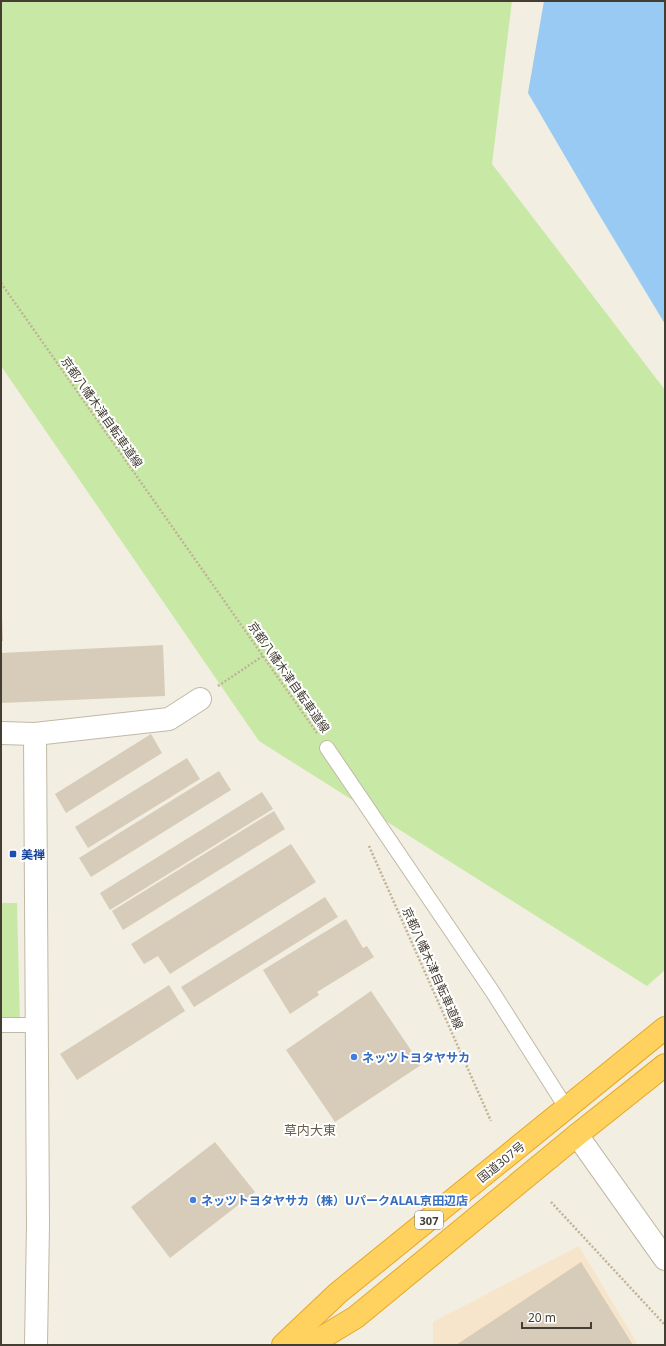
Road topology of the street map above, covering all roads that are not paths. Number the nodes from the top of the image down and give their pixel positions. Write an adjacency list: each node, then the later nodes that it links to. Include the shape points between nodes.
1 (200, 699): 3 (street, via 169,720)
2 (1, 733): 3 (street)
3 (35, 734): 6 (street)
4 (327, 748): 9 (lane)
5 (1, 1025): 6 (lane)
6 (37, 1025): 12 (street)
7 (665, 1028): 9 (highway, 国道307号 / 307)
8 (665, 1065): 10 (highway, 307)
9 (572, 1104): 13 (highway, 国道307号 / 307, via 338,1293)
10 (585, 1129): 11 (street); 14 (highway, 307, via 356,1316)
11 (665, 1259)
12 (36, 1345)
13 (283, 1345)
14 (310, 1345)

